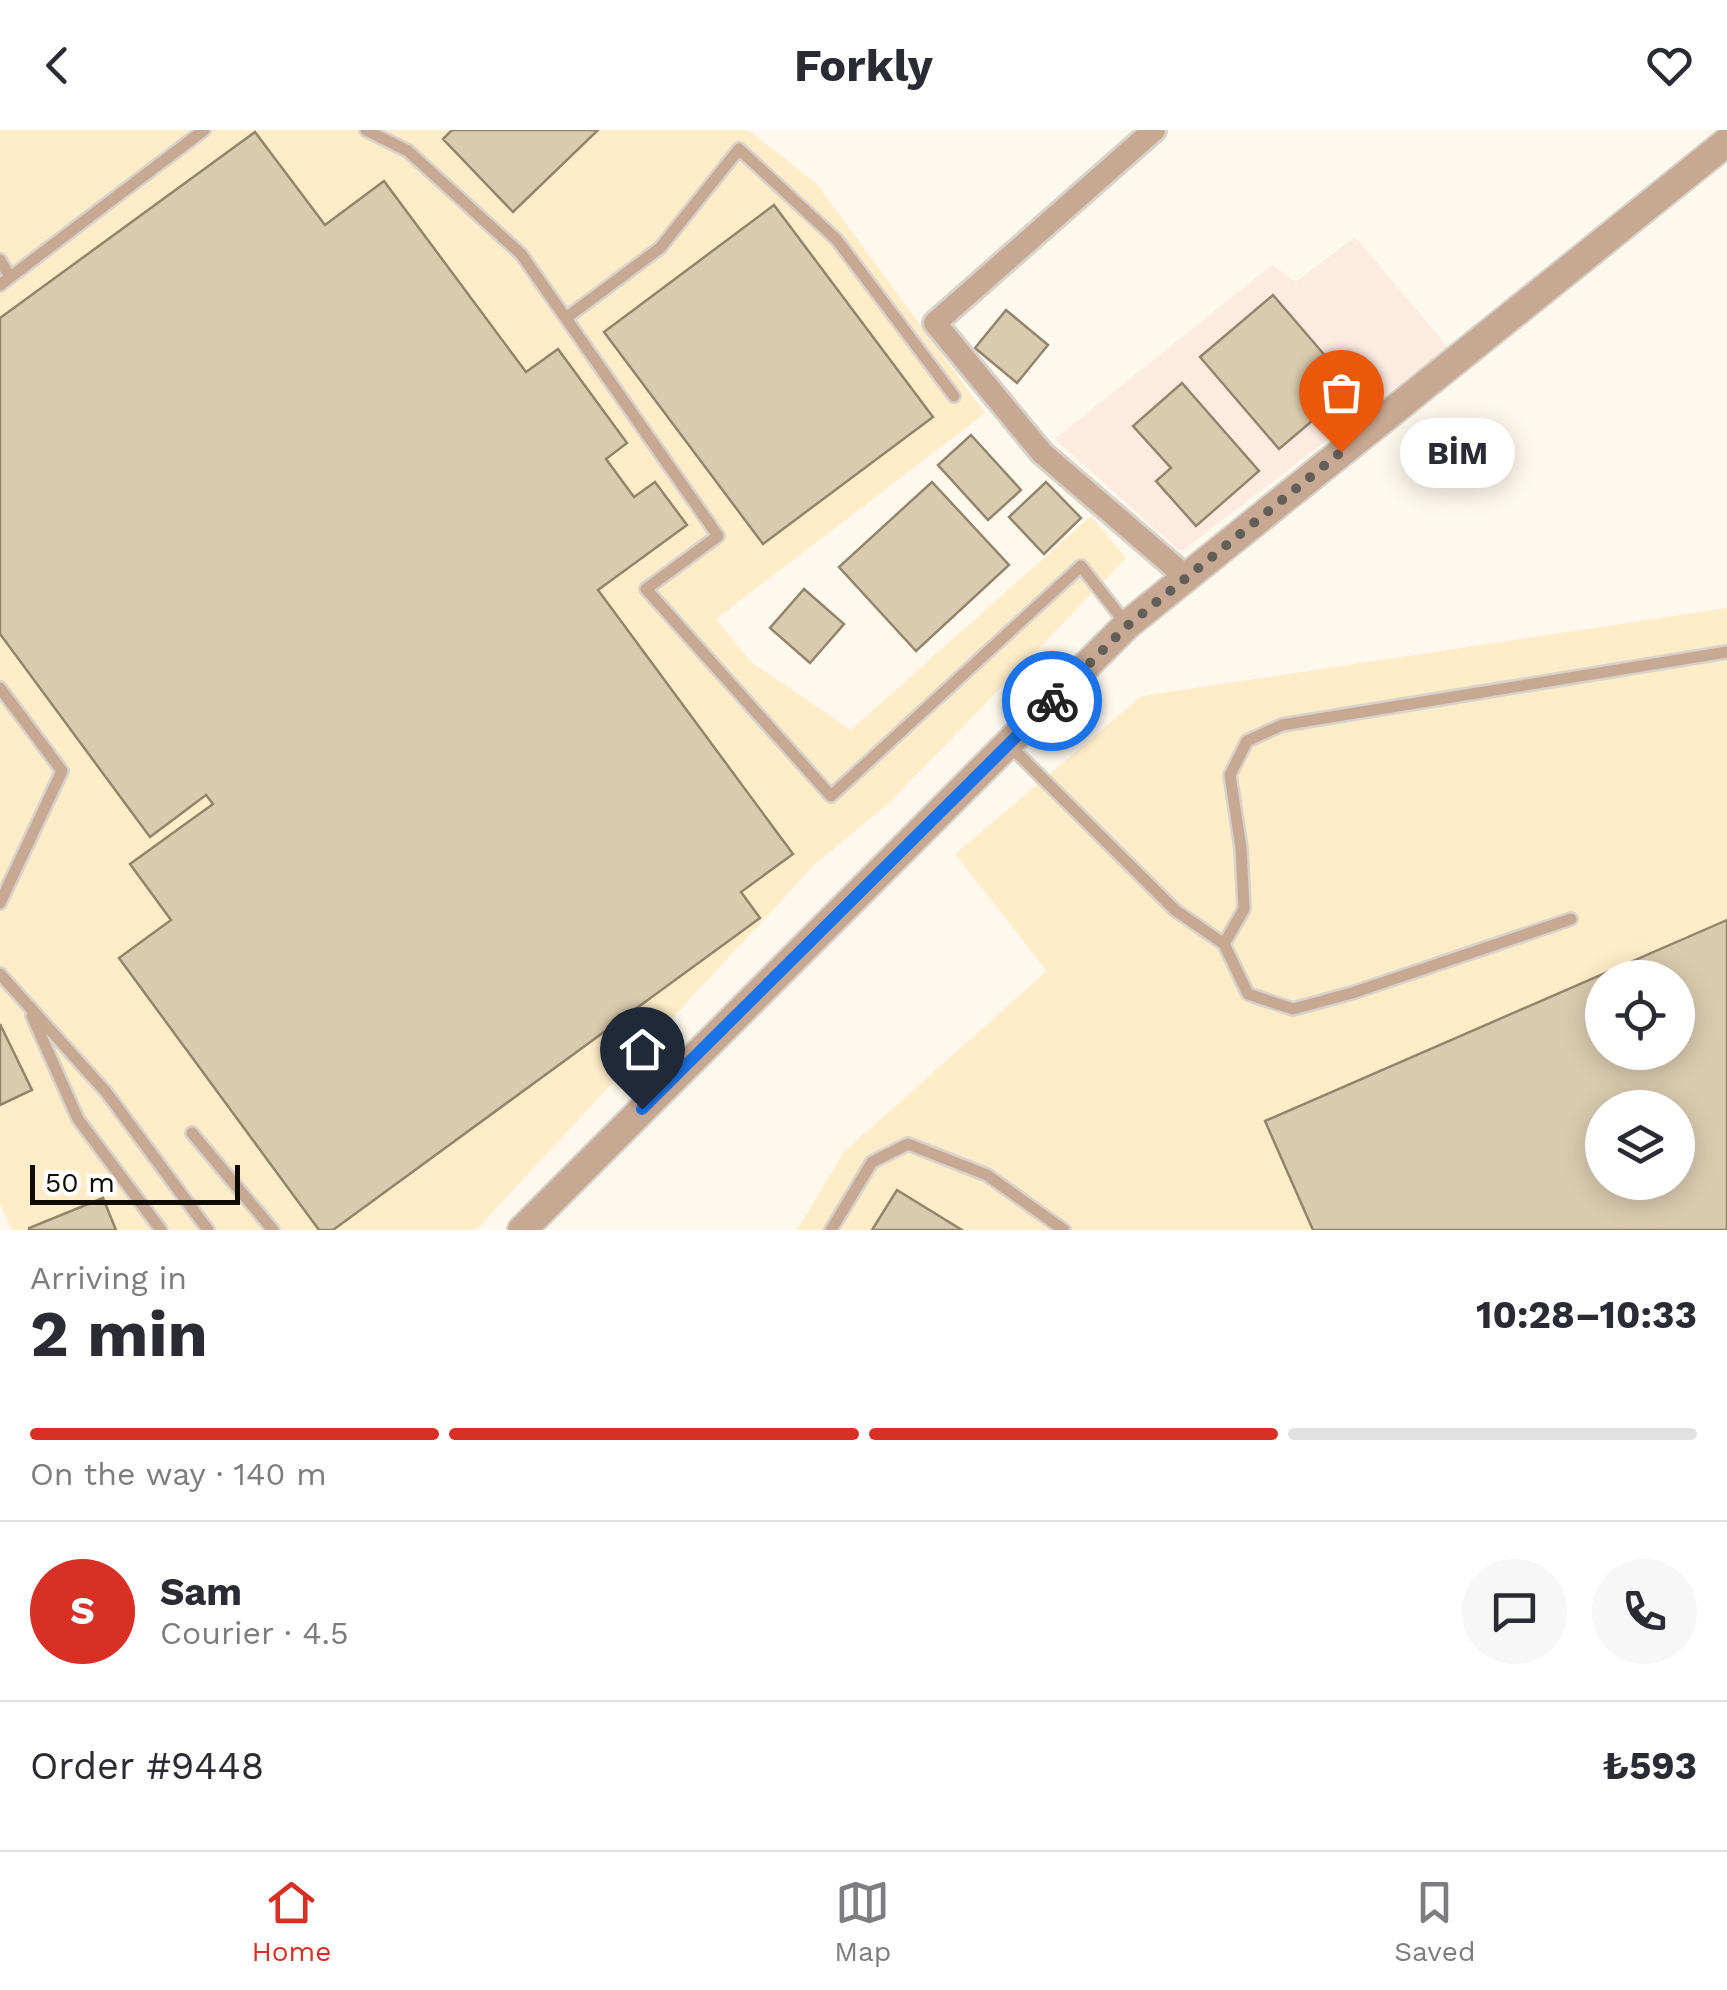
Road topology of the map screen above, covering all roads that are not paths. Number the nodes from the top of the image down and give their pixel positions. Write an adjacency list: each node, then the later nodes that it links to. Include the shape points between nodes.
1 (204, 130): 6 (lane)
2 (366, 130): 7 (lane, via 408,152 521,254)
3 (1154, 130): 9 (street, via 935,323 1042,453)
4 (1727, 142): 9 (street)
5 (0, 260): 6 (lane)
6 (5, 281)
7 (566, 318): 8 (lane, via 660,248 740,148 838,240); 10 (lane, via 718,536 646,589 831,796 1082,566)
8 (954, 396)
9 (1186, 578): 10 (street)
10 (1127, 626): 13 (street)
11 (1727, 652): 16 (lane, via 1282,725 1247,741 1230,775 1244,909)
12 (0, 688): 14 (lane, via 62,771)
13 (1008, 744): 16 (lane, via 1175,910); 23 (street)
14 (0, 903)
15 (1572, 919): 16 (lane, via 1292,1008 1248,994)
16 (1224, 944)
17 (0, 974): 18 (lane)
18 (26, 1003): 20 (lane, via 78,1119); 21 (lane, via 106,1092)
19 (192, 1132): 22 (lane)
20 (162, 1230)
21 (208, 1230)
22 (272, 1230)
23 (522, 1230)
24 (831, 1230): 25 (lane, via 872,1162 908,1144 987,1175)
25 (1064, 1230)

